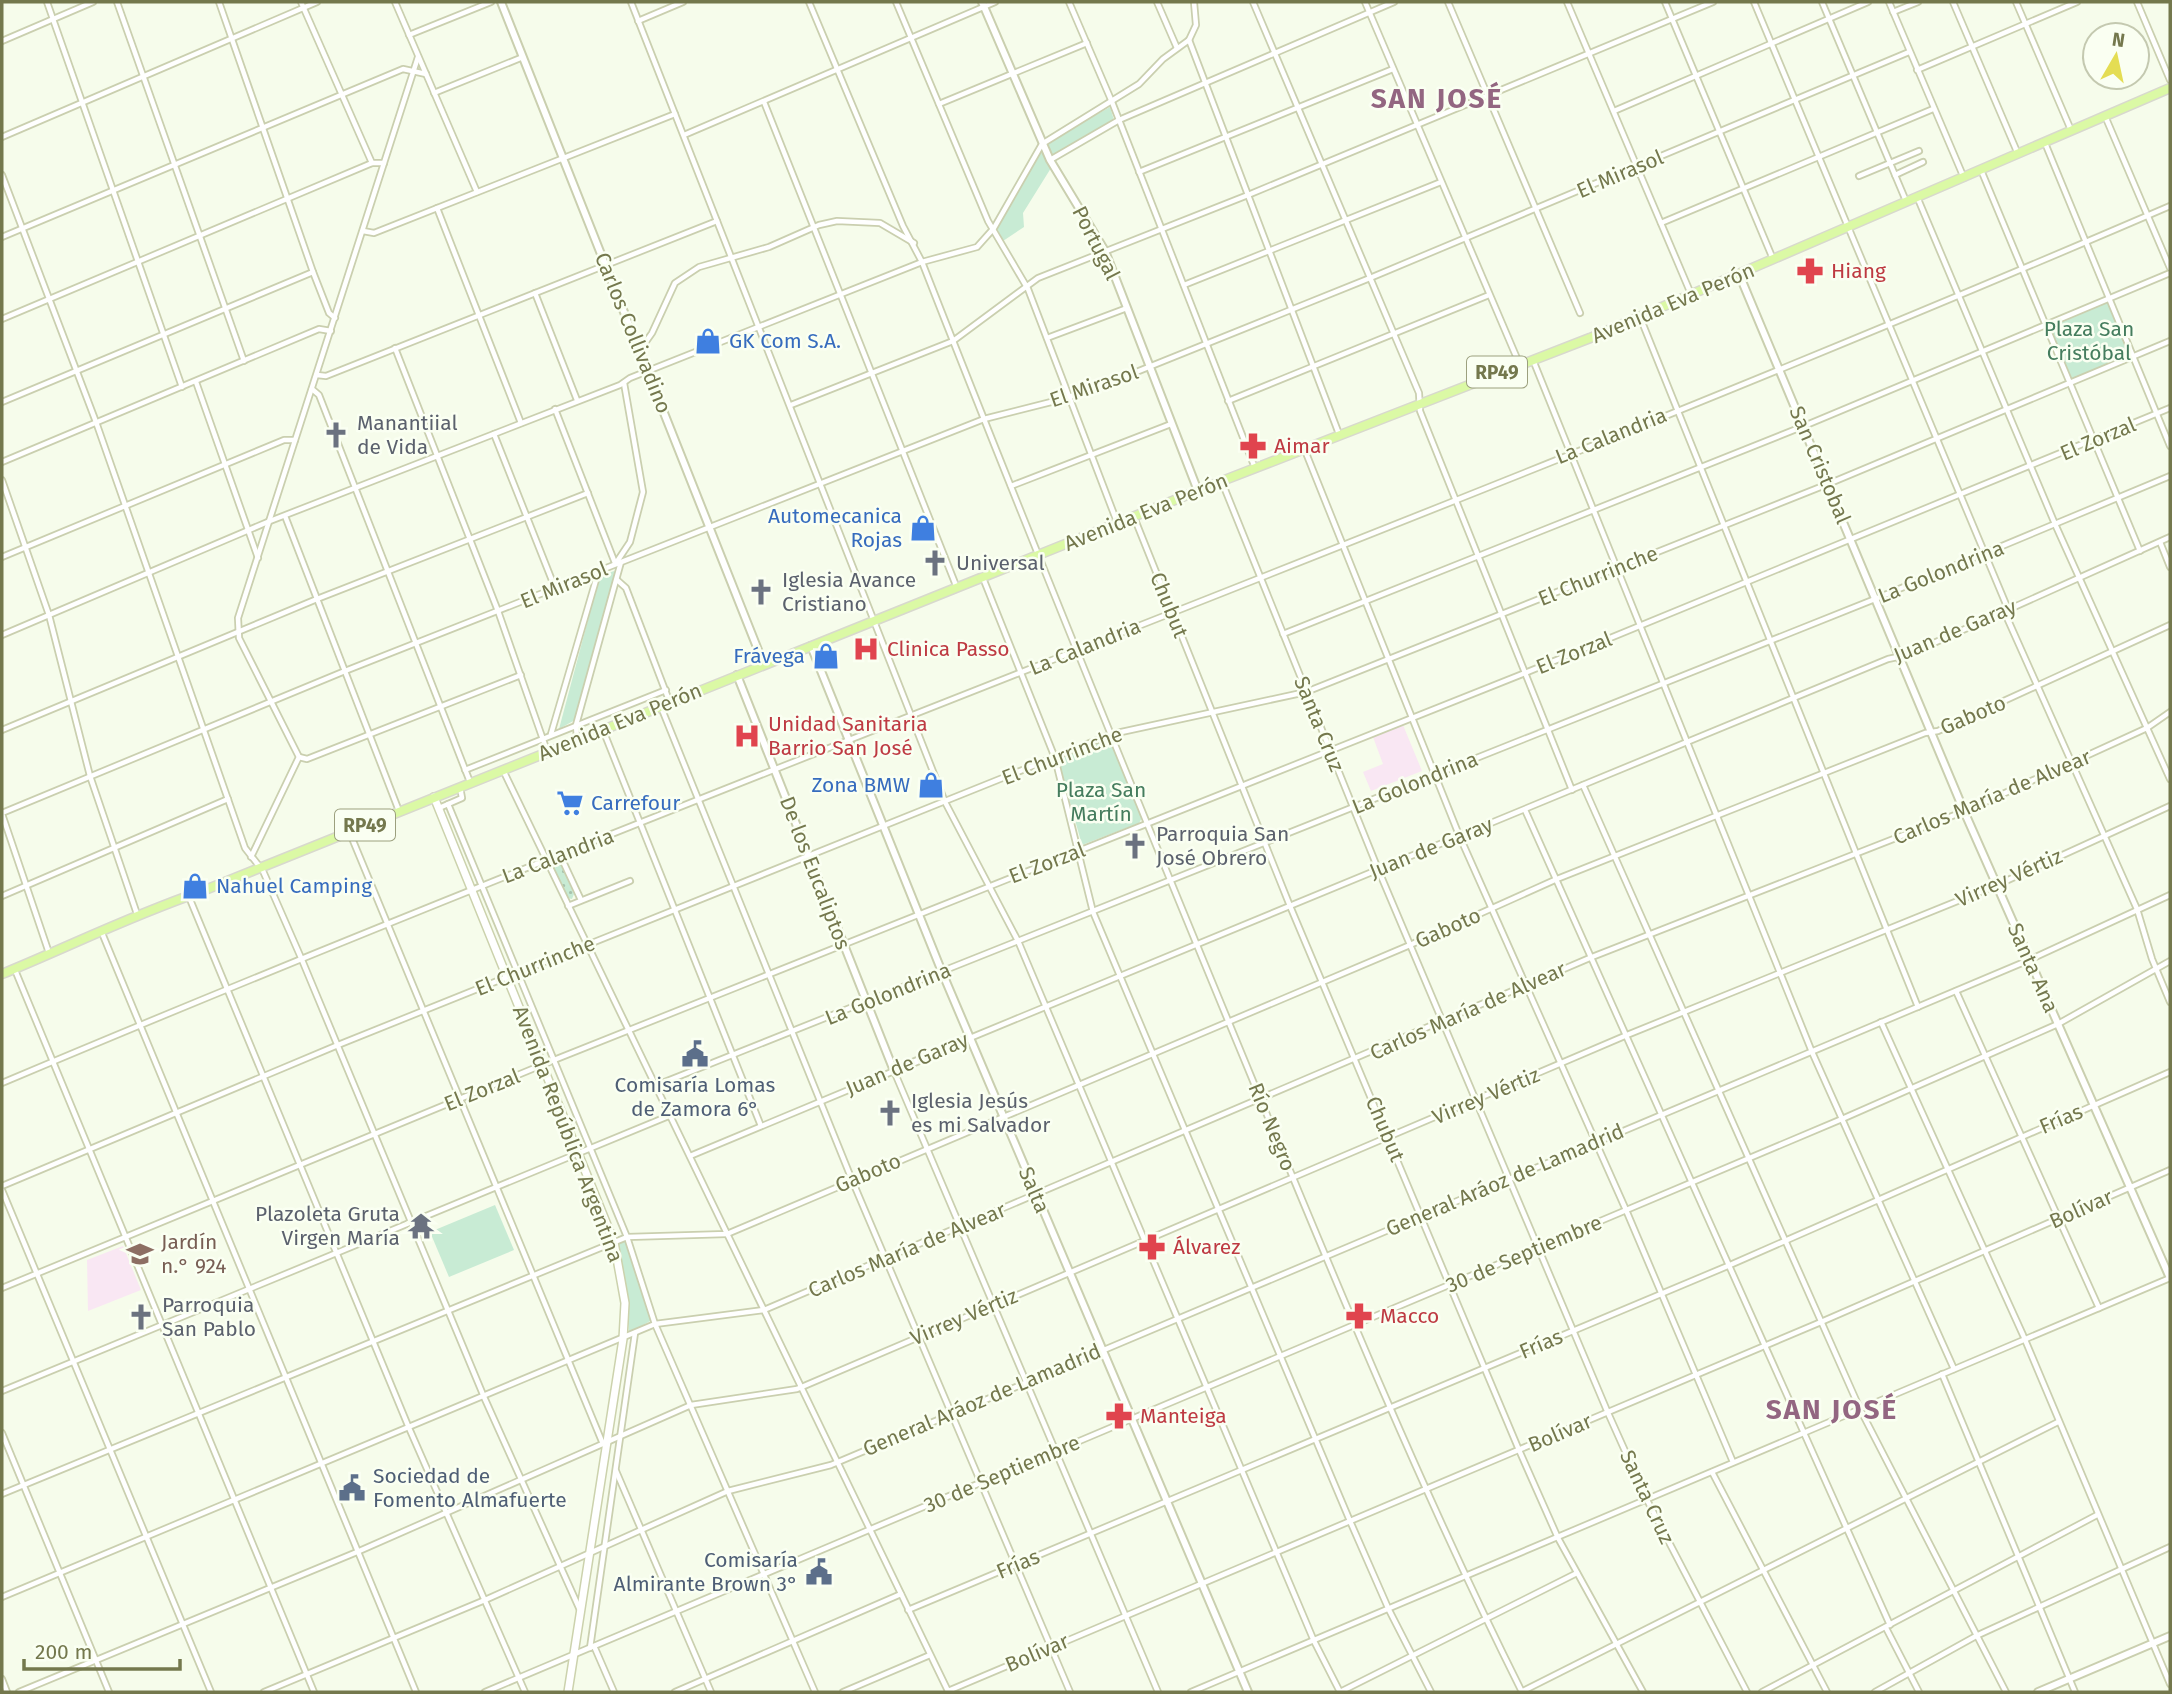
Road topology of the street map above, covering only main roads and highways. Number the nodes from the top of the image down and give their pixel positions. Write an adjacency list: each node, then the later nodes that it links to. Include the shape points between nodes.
1 (2170, 88): 2 (main road, Avenida Eva Perón / RP49, via 1640,316)
2 (434, 797): 3 (main road, Avenida Eva Perón / RP49, via 137,914); 4 (main road, Avenida República Argentina, via 614,1242 625,1303 624,1339)
3 (2, 974)
4 (568, 1692)

